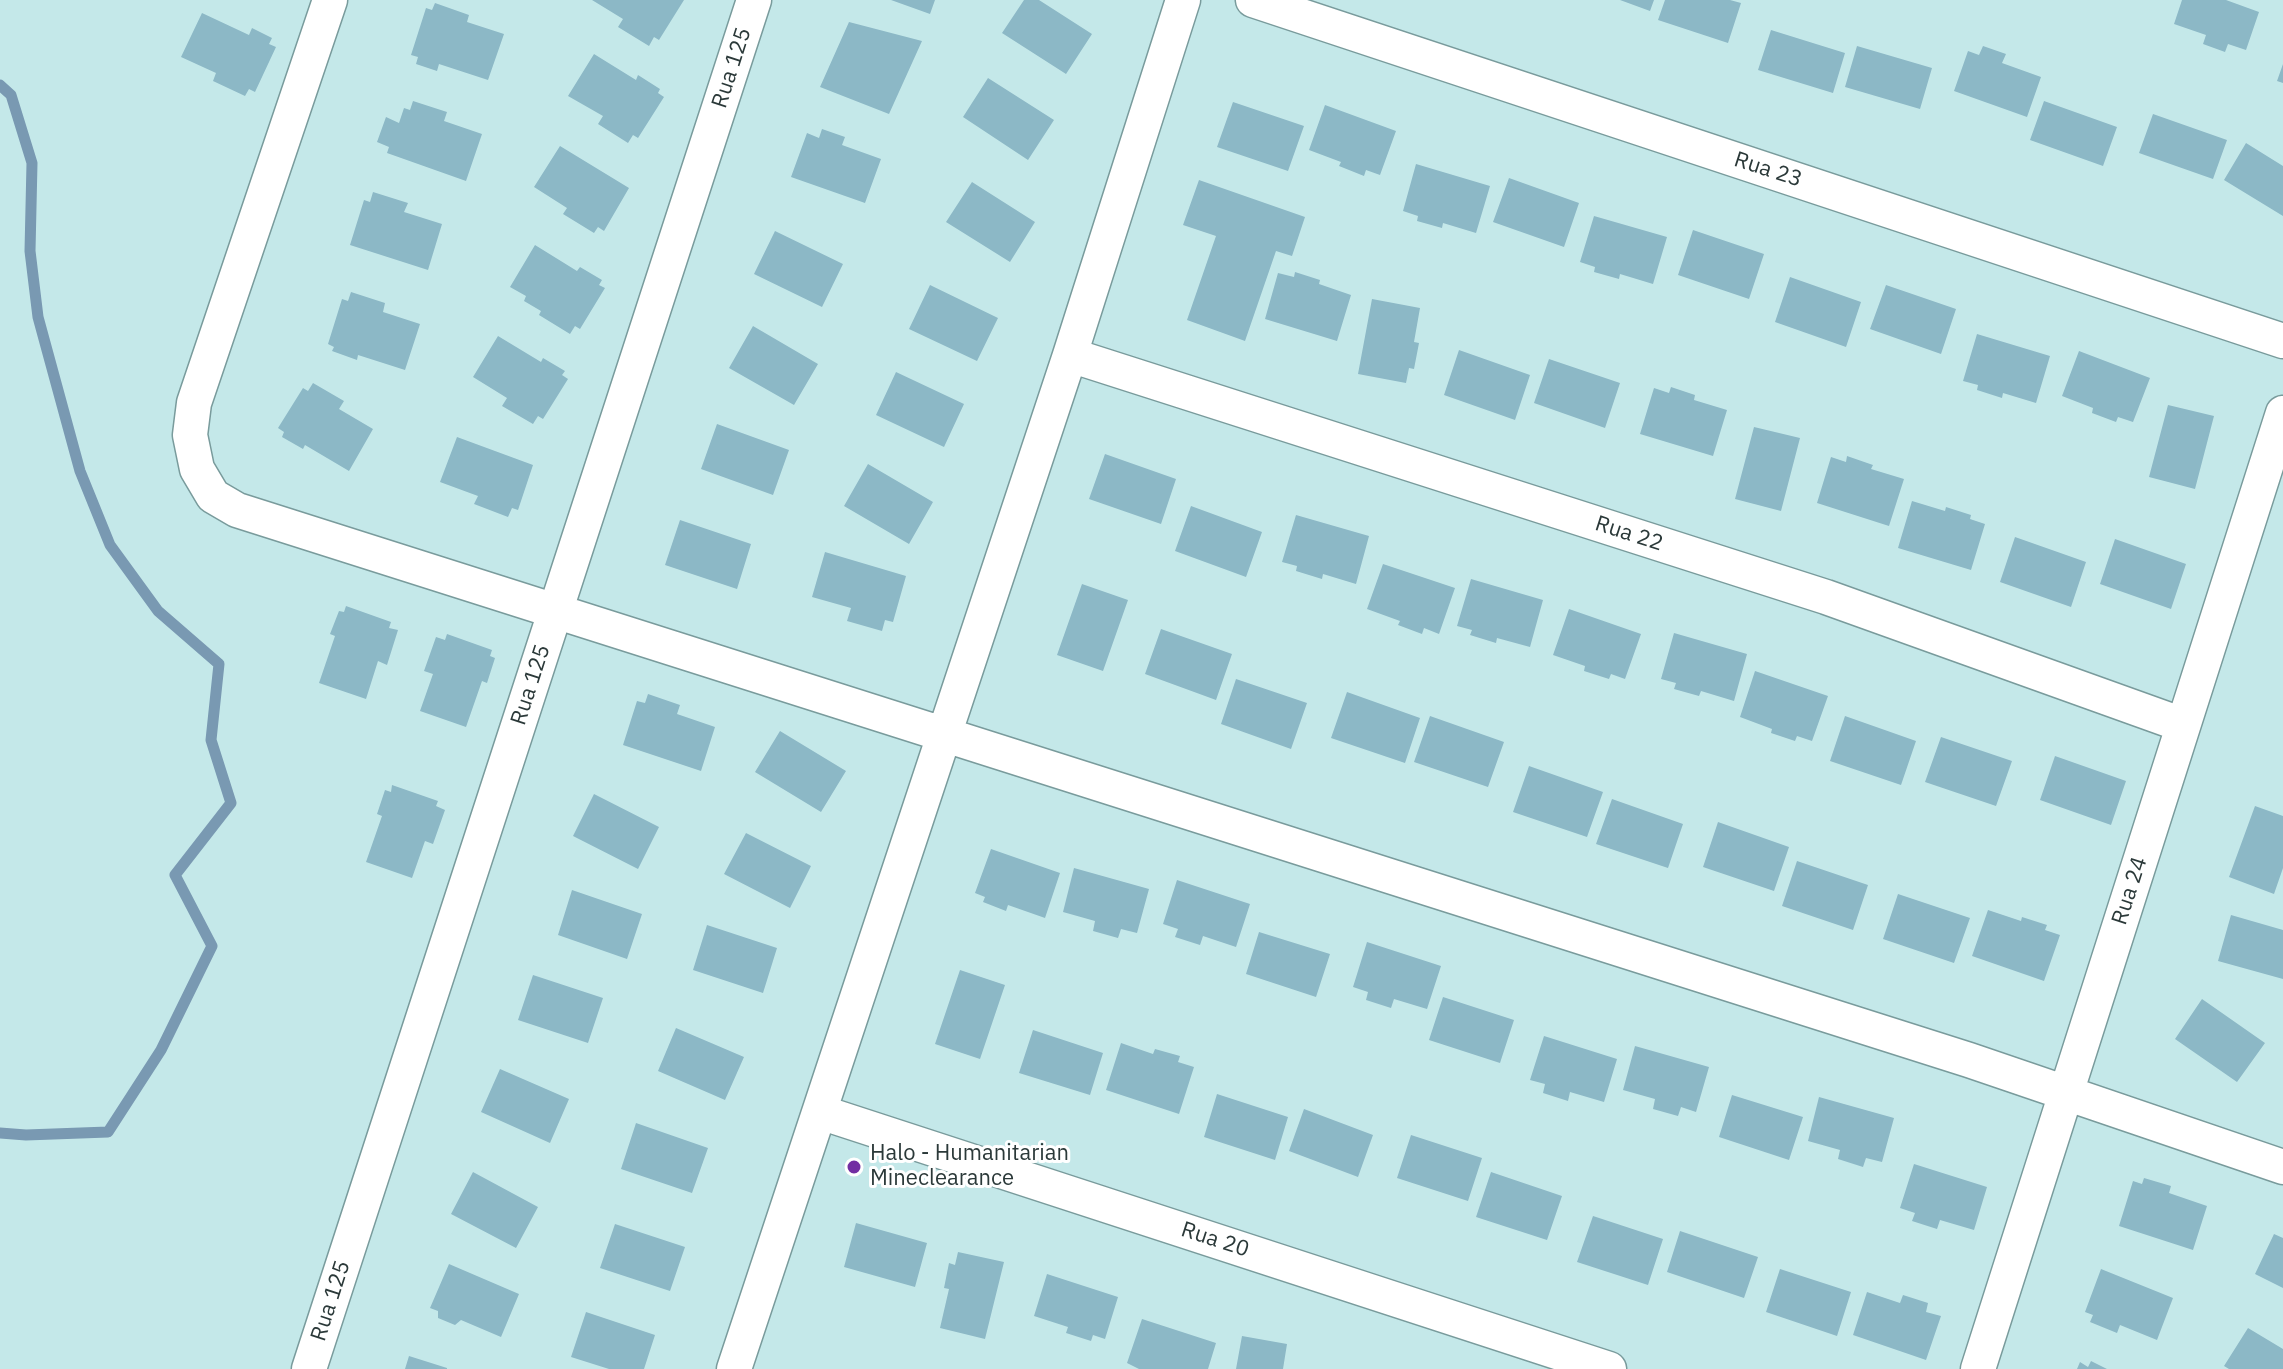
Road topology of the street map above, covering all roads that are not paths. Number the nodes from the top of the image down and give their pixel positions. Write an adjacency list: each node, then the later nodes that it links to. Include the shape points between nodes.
1 (330, 0): 8 (street, via 194,403 190,435 197,469 213,496 237,510)
2 (754, 0): 8 (street, Rua 125)
3 (1183, 0): 6 (street)
4 (1253, 0): 5 (street, Rua 23)
5 (2283, 341)
6 (1070, 355): 9 (street, Rua 22, via 1826,597); 10 (street)
7 (2283, 413): 9 (street, Rua 24)
8 (555, 612): 10 (street); 14 (street, Rua 125)
9 (2183, 725): 11 (street, Rua 24)
10 (943, 736): 11 (street); 12 (street)
11 (2066, 1094): 13 (street); 17 (street, Rua 24)
12 (820, 1112): 15 (street); 16 (street, Rua 20)
13 (2283, 1167)
14 (309, 1369)
15 (734, 1369)
16 (1609, 1369)
17 (1978, 1369)

